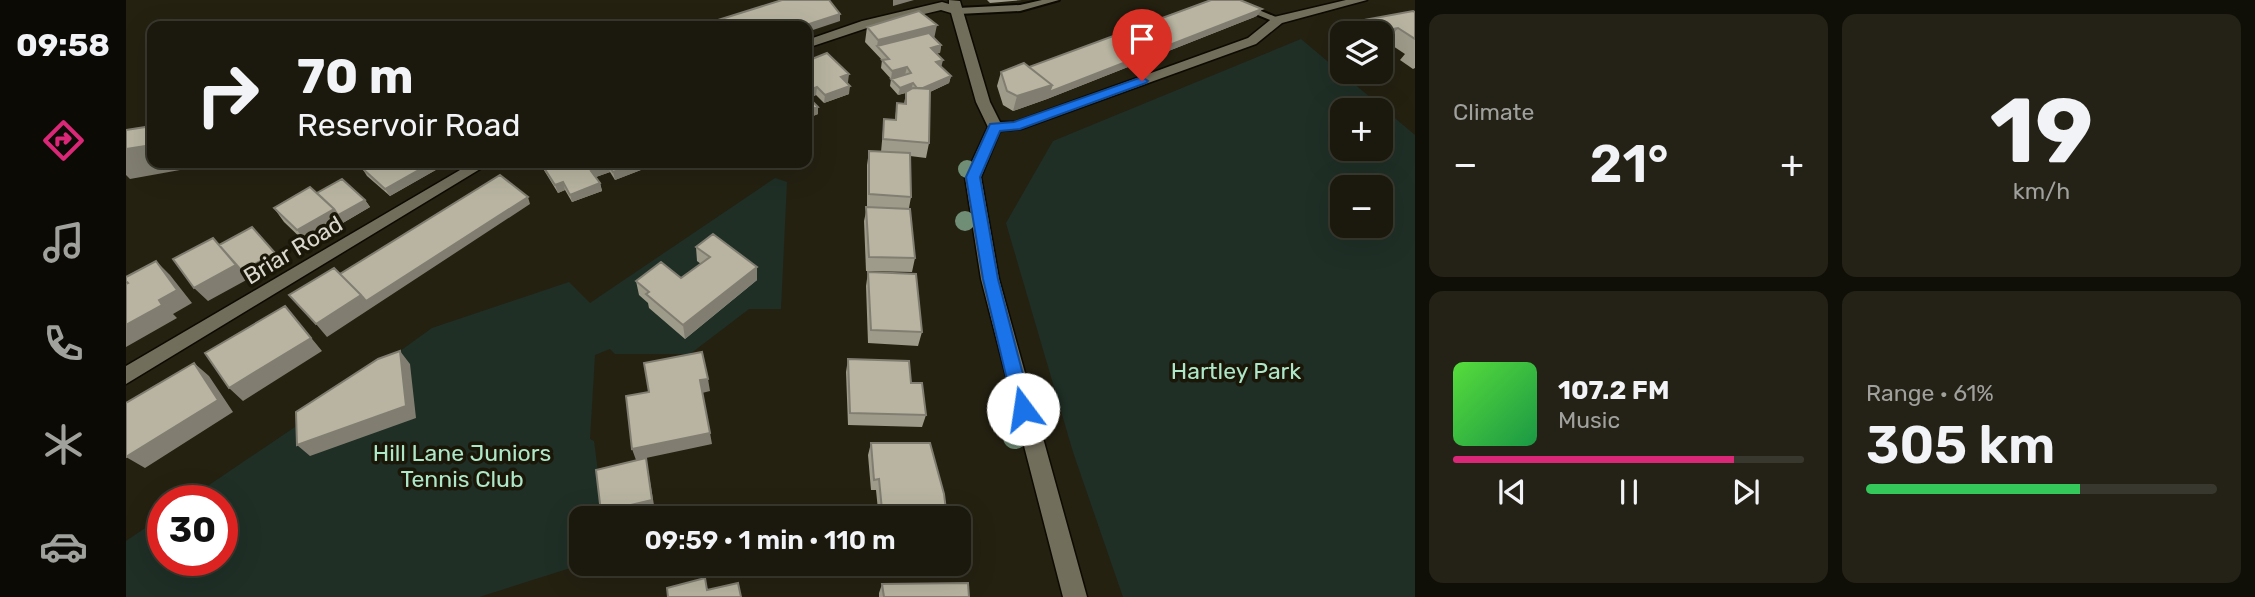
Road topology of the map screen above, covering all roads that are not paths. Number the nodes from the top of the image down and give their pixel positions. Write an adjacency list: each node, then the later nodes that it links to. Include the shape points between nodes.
1 (1054, 0): 4 (lane, via 1020,8)
2 (1226, 0): 5 (lane)
3 (1361, 0): 5 (street)
4 (956, 5): 6 (street, via 866,24); 7 (street, via 983,102)
5 (1278, 20): 7 (street, via 1240,45 1016,126)
6 (812, 42)
7 (995, 127): 10 (street, via 973,177 988,266)
8 (475, 168): 9 (street, Briar Road)
9 (126, 376)
10 (1075, 597)

